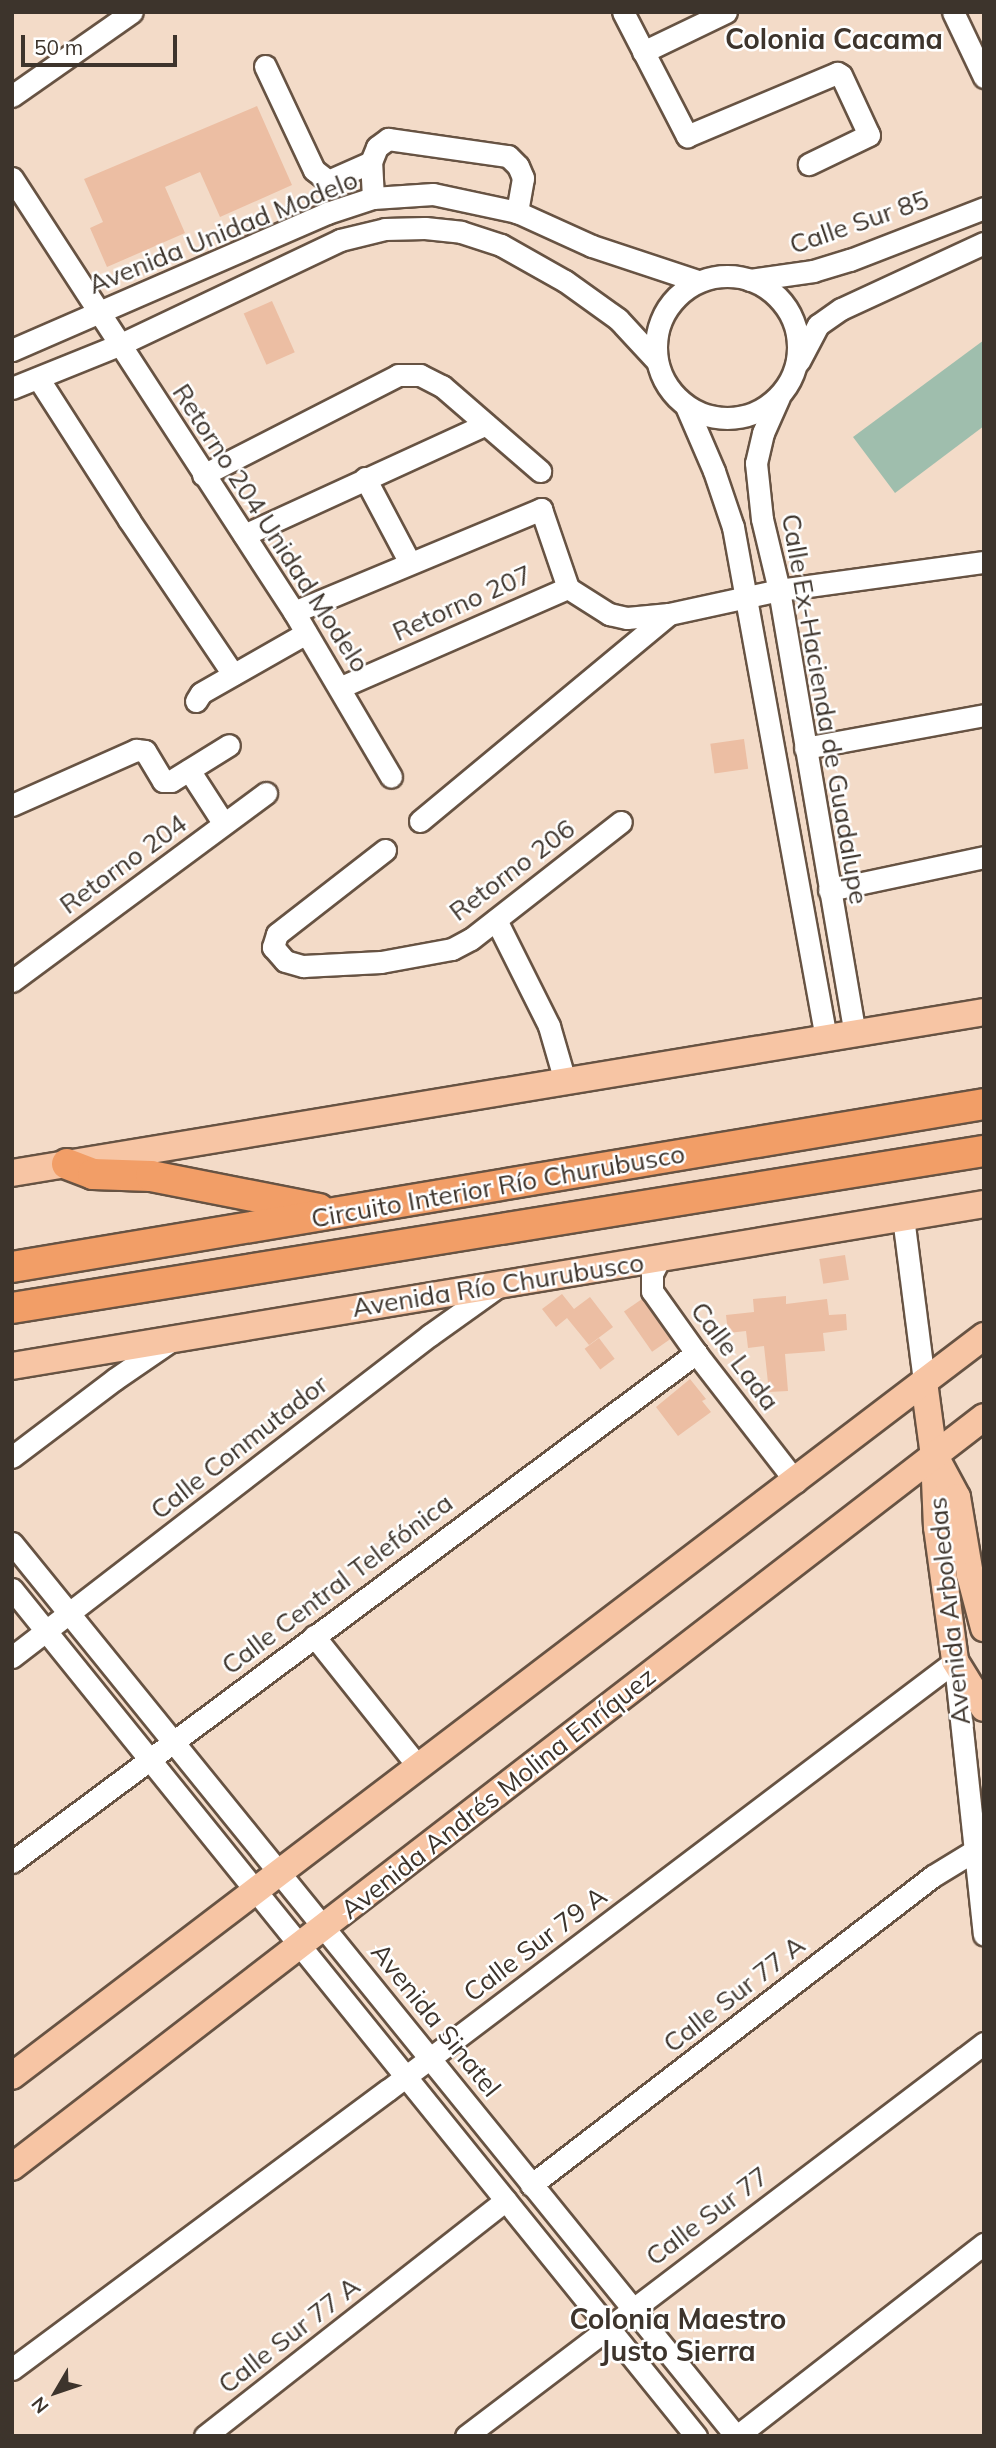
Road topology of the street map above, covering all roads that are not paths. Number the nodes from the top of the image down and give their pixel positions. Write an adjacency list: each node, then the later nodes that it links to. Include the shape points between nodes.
1 (132, 12): 8 (street)
2 (623, 12): 5 (street)
3 (726, 12): 5 (street)
4 (954, 12): 7 (street)
5 (643, 52): 10 (street, via 687,136 836,73 841,75 869,135)
6 (264, 66): 9 (street, via 314,170 328,181)
7 (984, 77)
8 (12, 96)
9 (371, 162): 12 (street); 14 (street, via 377,147 388,139 508,156 523,178)
10 (809, 164)
11 (12, 178): 18 (street, Retorno 204 Unidad Modelo)
12 (373, 198): 14 (street, Avenida Unidad Modelo, via 433,194); 18 (street, Avenida Unidad Modelo, via 327,213)
13 (984, 208): 16 (street, Calle Sur 85, via 850,260 813,271)
14 (517, 212): 17 (street, Avenida Unidad Modelo, via 592,246)
15 (984, 243): 22 (street, via 841,309 818,325)
16 (750, 280): 17 (street, via 721,276); 22 (street, via 769,290 794,323)
17 (698, 281): 21 (street, via 678,295 664,313 656,336)
18 (100, 312): 19 (street, Retorno 204 Unidad Modelo); 20 (street, Avenida Unidad Modelo)
19 (119, 345): 21 (street, Avenida Unidad Modelo, via 340,240 386,229 425,228 461,232 532,261 618,319); 23 (street, Avenida Unidad Modelo); 29 (street, Retorno 204 Unidad Modelo)
20 (12, 351)
21 (656, 360): 26 (street, via 667,386)
22 (796, 366): 25 (street)
23 (38, 377): 24 (street, Avenida Unidad Modelo); 40 (street)
24 (12, 388)
25 (779, 397): 26 (street, via 759,412 734,419 709,417); 35 (street, Calle Ex-Hacienda de Guadalupe, via 756,463 762,519)
26 (686, 406): 36 (street, via 733,527)
27 (486, 424): 28 (street); 29 (street, via 442,386 420,375 398,375); 30 (street)
28 (540, 471)
29 (203, 474): 31 (street, Retorno 204 Unidad Modelo)
30 (365, 478): 31 (street); 33 (street)
31 (244, 535): 37 (street, Retorno 204 Unidad Modelo)
32 (984, 562): 35 (street)
33 (410, 564): 34 (street, via 541,509); 37 (street)
34 (568, 588): 38 (street, via 609,614 627,618); 41 (street, Retorno 207)
35 (779, 590): 36 (street); 45 (street, Calle Ex-Hacienda de Guadalupe)
36 (747, 596): 38 (street); 60 (street)
37 (294, 612): 39 (street, Retorno 204 Unidad Modelo)
38 (669, 614): 50 (street)
39 (306, 632): 40 (street); 41 (street, Retorno 204 Unidad Modelo)
40 (233, 674): 42 (street, via 201,693)
41 (341, 687): 47 (street, Retorno 204 Unidad Modelo)
42 (196, 701)
43 (984, 715): 45 (street)
44 (229, 745): 46 (street)
45 (805, 748): 55 (street, Calle Ex-Hacienda de Guadalupe)
46 (189, 770): 49 (street, via 163,781 145,751 136,750); 52 (street)
47 (391, 777)
48 (266, 793): 52 (street, Retorno 204)
49 (12, 806)
50 (420, 821)
51 (621, 822): 56 (street, Retorno 206)
52 (224, 824): 57 (street, Retorno 204)
53 (385, 850): 56 (street, Retorno 206, via 277,934 273,947 285,961 303,966 381,962 452,949)
54 (984, 857): 55 (street)
55 (829, 890): 59 (street, Calle Ex-Hacienda de Guadalupe)
56 (496, 920): 61 (street, via 549,1026)
57 (12, 981)
58 (984, 1012): 59 (main road)
59 (855, 1033): 60 (main road)
60 (826, 1038): 61 (main road)
61 (565, 1081): 64 (main road)
62 (984, 1104): 67 (highway, Circuito Interior Río Churubusco)
63 (984, 1151): 72 (highway, Circuito Interior Río Churubusco)
64 (67, 1164): 65 (main road); 67 (highway, via 93,1174 151,1176)
65 (12, 1173)
66 (984, 1204): 68 (main road, Avenida Río Churubusco)
67 (337, 1213): 70 (highway, Circuito Interior Río Churubusco)
68 (903, 1217): 69 (main road, Avenida Río Churubusco); 77 (street, Avenida Arboledas)
69 (660, 1258): 71 (main road, Avenida Río Churubusco); 75 (street, Calle Lada, via 652,1274 652,1291)
70 (12, 1266)
71 (501, 1284): 74 (main road, Avenida Río Churubusco); 85 (street, Calle Conmutador)
72 (12, 1308)
73 (984, 1336): 77 (main road)
74 (175, 1338): 76 (main road, Avenida Río Churubusco); 80 (street)
75 (696, 1353): 81 (street, Calle Lada); 88 (street, Calle Central Telefónica)
76 (12, 1366)
77 (924, 1382): 79 (main road, Avenida Arboledas); 81 (main road)
78 (984, 1417): 79 (main road, Avenida Andrés Molina Enríquez)
79 (934, 1456): 83 (main road, Avenida Arboledas, via 957,1497); 90 (main road, Avenida Arboledas, via 937,1527); 99 (main road, Avenida Andrés Molina Enríquez)
80 (12, 1457)
81 (796, 1482): 94 (main road)
82 (12, 1543): 85 (street, Avenida Sinatel)
83 (977, 1571): 86 (main road, Avenida Arboledas)
84 (12, 1589): 87 (street)
85 (69, 1614): 87 (street, Calle Conmutador); 92 (street, Avenida Sinatel)
86 (984, 1628)
87 (47, 1632): 89 (street, Calle Conmutador); 93 (street)
88 (314, 1636): 92 (street, Calle Central Telefónica); 94 (street)
89 (12, 1657)
90 (955, 1661): 91 (main road); 95 (street, Avenida Arboledas); 103 (street, Calle Sur 79 A)
91 (984, 1707)
92 (173, 1740): 93 (street, Calle Central Telefónica); 97 (street, Avenida Sinatel)
93 (150, 1758): 96 (street, Calle Central Telefónica); 98 (street)
94 (417, 1765): 97 (main road)
95 (974, 1851): 100 (street, Avenida Arboledas); 107 (street, Calle Sur 77 A, via 933,1876)
96 (12, 1862)
97 (281, 1872): 98 (main road); 99 (street, Avenida Sinatel)
98 (258, 1890): 101 (street); 105 (main road)
99 (324, 1927): 101 (main road, Avenida Andrés Molina Enríquez); 103 (street, Avenida Sinatel)
100 (984, 1934)
101 (302, 1944): 104 (street); 106 (main road, Avenida Andrés Molina Enríquez)
102 (984, 2043): 110 (street, Calle Sur 77)
103 (431, 2057): 104 (street, Calle Sur 79 A); 107 (street, Avenida Sinatel)
104 (408, 2075): 108 (street); 112 (street, Calle Sur 79 A)
105 (12, 2076)
106 (12, 2167)
107 (531, 2185): 110 (street, Avenida Sinatel)
108 (506, 2200): 111 (street); 113 (street, Calle Sur 77 A)
109 (984, 2244): 116 (street)
110 (632, 2309): 111 (street, Calle Sur 77); 116 (street, Avenida Sinatel)
111 (607, 2327): 114 (street, Calle Sur 77); 115 (street)
112 (12, 2368)
113 (205, 2436)
114 (466, 2436)
115 (696, 2436)
116 (736, 2436)

